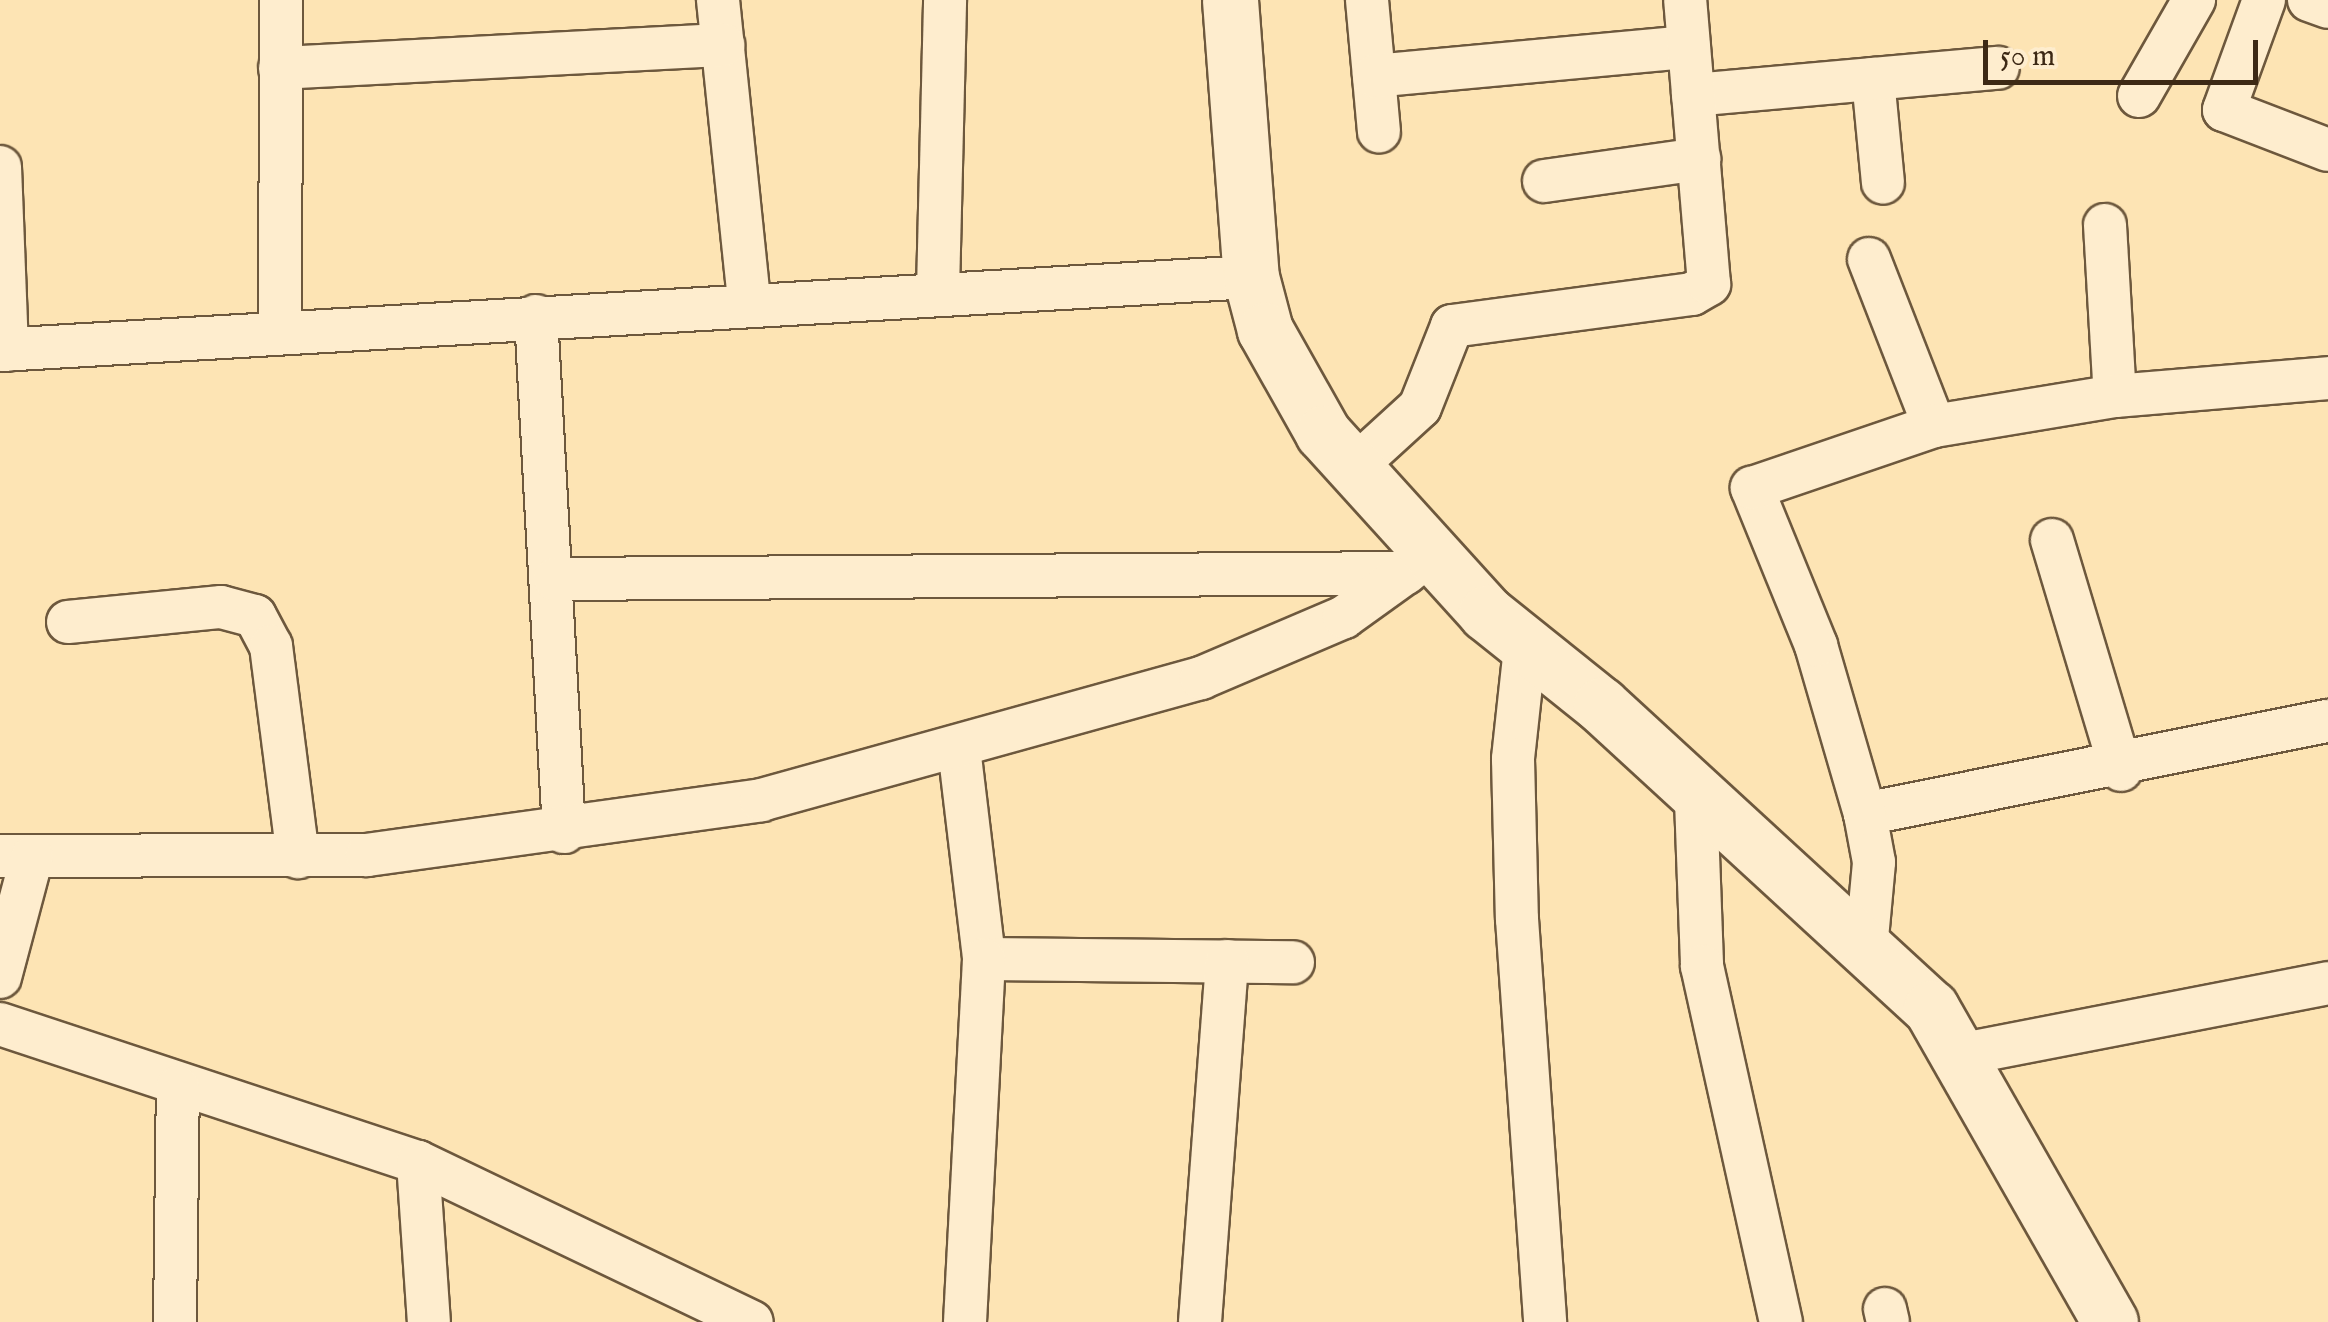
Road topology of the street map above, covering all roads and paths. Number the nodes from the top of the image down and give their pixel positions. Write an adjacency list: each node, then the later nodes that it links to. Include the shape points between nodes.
1 (282, 0): 12 (street)
2 (718, 0): 10 (street)
3 (945, 0): 27 (street)
4 (1230, 0): 26 (main road)
5 (1366, 0): 14 (street)
6 (2309, 0): 9 (street)
7 (1691, 1): 11 (street)
8 (2227, 6): 17 (street); 19 (street, via 2224,110)
9 (2328, 7)
10 (723, 45): 12 (street); 28 (street)
11 (1689, 47): 14 (street); 16 (street)
12 (280, 68): 30 (street)
13 (1998, 68): 15 (street)
14 (1374, 76): 18 (street)
15 (1874, 79): 16 (street); 23 (street)
16 (1693, 94): 20 (street)
17 (2138, 96)
18 (1379, 132)
19 (2328, 150)
20 (1699, 159): 22 (street); 35 (street, via 1709,284 1692,294 1452,326 1413,416)
21 (0, 166): 31 (street)
22 (1544, 180)
23 (1883, 183)
24 (2105, 225): 33 (street)
25 (1869, 259): 34 (street)
26 (1251, 277): 27 (street); 35 (main road, via 1265,330)
27 (938, 290): 28 (street)
28 (748, 302): 29 (street)
29 (536, 316): 30 (street); 38 (street)
30 (280, 333): 31 (street)
31 (4, 350)
32 (2328, 378): 33 (street)
33 (2115, 396): 34 (street)
34 (1934, 426): 45 (street, via 1752,488 1816,645)
35 (1351, 470): 37 (main road)
36 (2052, 540): 43 (street)
37 (1418, 565): 38 (street); 40 (main road); 42 (street, via 1344,617 1200,678)
38 (555, 579): 46 (street)
39 (68, 622): 48 (street, via 220,607 255,616 271,646)
40 (1525, 648): 44 (main road, via 1601,705); 64 (street, via 1513,758 1516,919)
41 (2328, 721): 43 (street)
42 (959, 748): 46 (street, via 761,800); 50 (street)
43 (2120, 770): 45 (street)
44 (1696, 800): 49 (main road); 65 (street, via 1702,966)
45 (1865, 814): 49 (street, via 1874,862)
46 (564, 832): 48 (street)
47 (16, 857): 48 (street); 53 (street)
48 (298, 857)
49 (1866, 949): 56 (main road, via 1931,1008)
50 (984, 959): 51 (street); 62 (street)
51 (1228, 961): 52 (street); 63 (street)
52 (1294, 962)
53 (0, 977)
54 (2328, 983): 56 (street)
55 (0, 1024): 57 (street)
56 (1963, 1054): 66 (main road)
57 (178, 1087): 58 (street); 59 (street)
58 (418, 1162): 60 (street); 61 (street)
59 (175, 1322)
60 (429, 1322)
61 (752, 1322)
62 (965, 1322)
63 (1200, 1322)
64 (1545, 1322)
65 (1780, 1322)
66 (2110, 1322)

